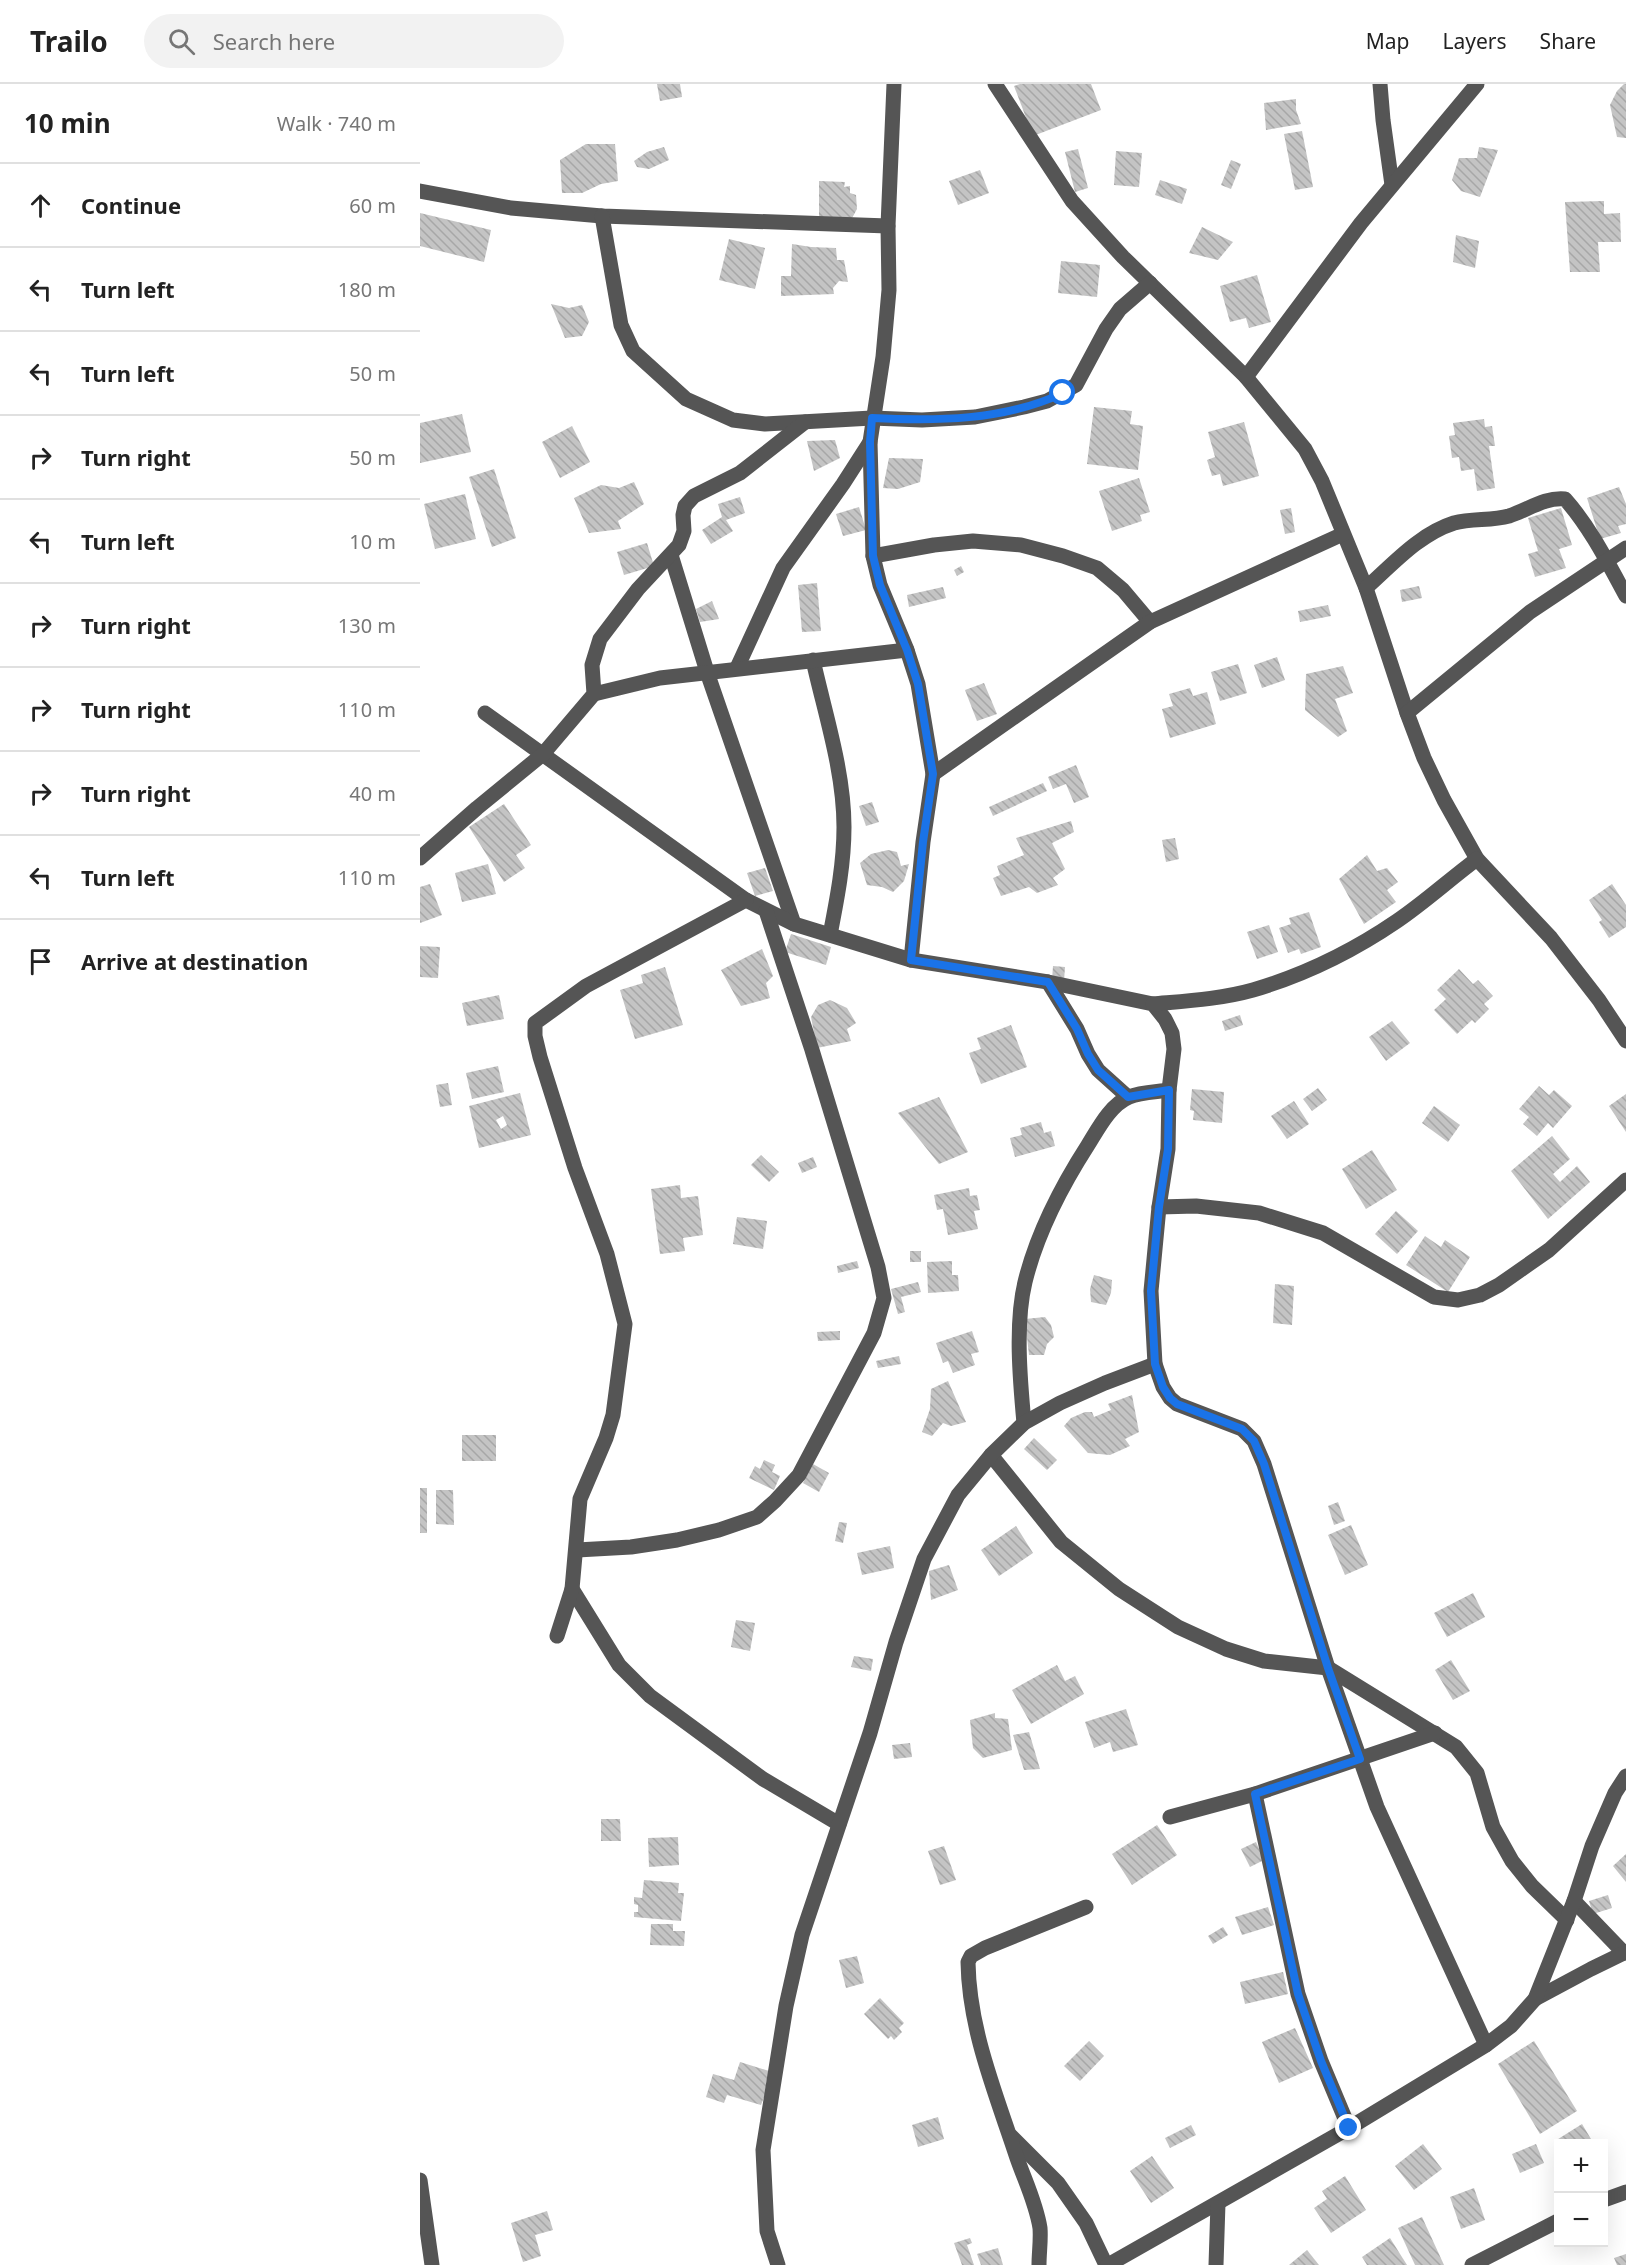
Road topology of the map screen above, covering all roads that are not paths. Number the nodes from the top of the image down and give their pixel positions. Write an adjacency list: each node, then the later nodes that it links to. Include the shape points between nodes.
1 (894, 84): 8 (street)
2 (995, 84): 9 (street, via 1072,201)
3 (1380, 84): 5 (street)
4 (1477, 84): 5 (street)
5 (1392, 185): 10 (street)
6 (420, 191): 7 (street, via 511,208)
7 (602, 216): 8 (street); 12 (street, via 621,325 633,351 686,399 710,411 733,420 765,424)
8 (888, 226): 11 (street, via 889,290)
9 (1150, 283): 10 (street); 11 (street, via 1120,309 1076,385 1047,401 975,417)
10 (1246, 377): 14 (street, via 1305,449)
11 (872, 418): 12 (street); 13 (street)
12 (805, 422): 16 (street, via 740,473 694,496 685,506 683,539)
13 (870, 442): 17 (street); 24 (street, via 783,568)
14 (1343, 534): 19 (street); 21 (street)
15 (1626, 548): 18 (street)
16 (671, 555): 25 (street); 26 (street, via 638,589 600,639 592,665)
17 (873, 556): 21 (street, via 973,541 1021,545 1097,568); 22 (street, via 880,585)
18 (1606, 560): 19 (street, via 1573,508 1565,499 1554,498 1510,515 1455,523 1436,530); 20 (street); 28 (street, via 1530,612)
19 (1366, 588): 28 (street)
20 (1626, 596)
21 (1150, 622): 30 (street)
22 (907, 650): 23 (street); 30 (street, via 918,684)
23 (813, 660): 24 (street); 36 (street, via 838,772 844,824 843,869)
24 (737, 668): 25 (street)
25 (707, 672): 26 (street, via 660,678); 35 (street)
26 (594, 694): 29 (street)
27 (485, 713): 29 (street)
28 (1407, 713): 32 (street, via 1444,800)
29 (543, 754): 31 (street); 33 (street)
30 (933, 774): 37 (street)
31 (420, 858)
32 (1477, 859): 39 (street, via 1398,920 1306,971 1251,991); 40 (street, via 1551,938)
33 (746, 900): 34 (street); 48 (street, via 586,986 535,1023 540,1057 607,1254 625,1324 613,1415 580,1499)
34 (766, 911): 35 (street); 48 (street, via 878,1267 884,1298 874,1334 799,1475 757,1517 677,1540)
35 (794, 924): 36 (street)
36 (831, 936): 37 (street)
37 (911, 960): 38 (street)
38 (1048, 982): 39 (street); 42 (street, via 1098,1070)
39 (1153, 1004): 41 (street, via 1165,1019 1173,1041)
40 (1626, 1041)
41 (1169, 1090): 42 (street); 44 (street, via 1168,1149)
42 (1128, 1097): 46 (street, via 1112,1110 1075,1166 1035,1250 1025,1284 1020,1337)
43 (1626, 1180): 44 (street, via 1549,1250 1499,1286 1480,1296 1458,1300 1434,1297 1323,1233 1259,1213 1196,1206)
44 (1159, 1207): 45 (street, via 1151,1291)
45 (1155, 1364): 46 (street, via 1060,1403); 51 (street, via 1163,1387 1177,1404 1242,1429 1254,1441)
46 (1024, 1423): 47 (street)
47 (992, 1455): 51 (street, via 1061,1542 1129,1596 1178,1627 1226,1649 1264,1661); 57 (street, via 958,1495 924,1559)
48 (577, 1550): 49 (street)
49 (572, 1589): 50 (street); 57 (street, via 619,1665 650,1696 763,1779)
50 (557, 1636)
51 (1328, 1668): 52 (street); 53 (street)
52 (1435, 1733): 53 (street); 60 (street, via 1456,1747 1477,1773 1493,1827 1512,1861)
53 (1360, 1759): 55 (street); 63 (street, via 1377,1807)
54 (1626, 1776): 58 (street, via 1592,1846)
55 (1255, 1794): 56 (street); 64 (street, via 1298,1994)
56 (1170, 1817)
57 (839, 1824): 72 (street, via 799,1945 763,2150 767,2231)
58 (1574, 1901): 60 (street); 61 (street)
59 (1086, 1907): 65 (street, via 985,1948 968,1962 985,2062)
60 (1567, 1920): 62 (street)
61 (1625, 1953): 62 (street)
62 (1535, 1999): 63 (street, via 1511,2026)
63 (1485, 2045): 64 (street)
64 (1349, 2128): 69 (street)
65 (1009, 2134): 73 (street, via 1040,2229); 74 (street, via 1058,2183 1086,2223)
66 (420, 2180): 71 (street)
67 (1626, 2192): 68 (street)
68 (1608, 2199)
69 (1218, 2203): 74 (street); 75 (street)
70 (1554, 2223): 76 (street)
71 (432, 2265)
72 (778, 2265)
73 (1039, 2265)
74 (1107, 2265)
75 (1216, 2265)
76 (1472, 2265)

